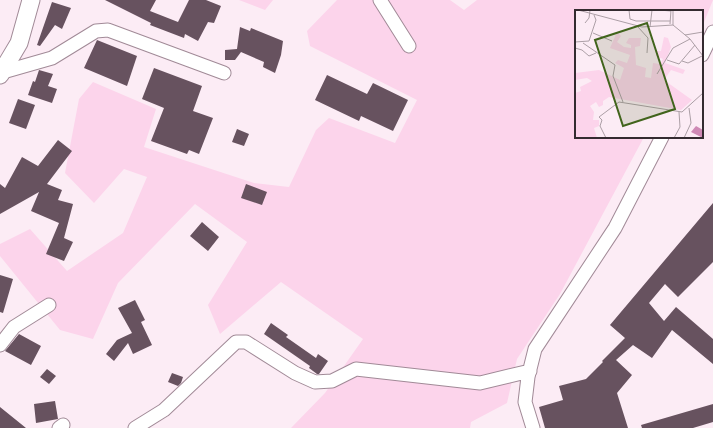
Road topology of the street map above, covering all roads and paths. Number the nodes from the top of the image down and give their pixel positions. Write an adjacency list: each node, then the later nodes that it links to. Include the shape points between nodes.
1 (31, 0): 7 (main road, via 18,43)
2 (380, 0): 4 (street)
3 (713, 32): 5 (street)
4 (409, 46)
5 (703, 53)
6 (224, 73): 7 (street, via 108,30 96,31 52,58)
7 (1, 74)
8 (661, 138): 11 (street, via 615,228 535,349)
9 (49, 305): 10 (street, via 14,327)
10 (0, 345)
11 (530, 371): 12 (street, via 480,383 356,369 332,382 315,382 295,373 246,342 236,342 164,410); 13 (street, via 525,402)
12 (136, 428)
13 (533, 428)

